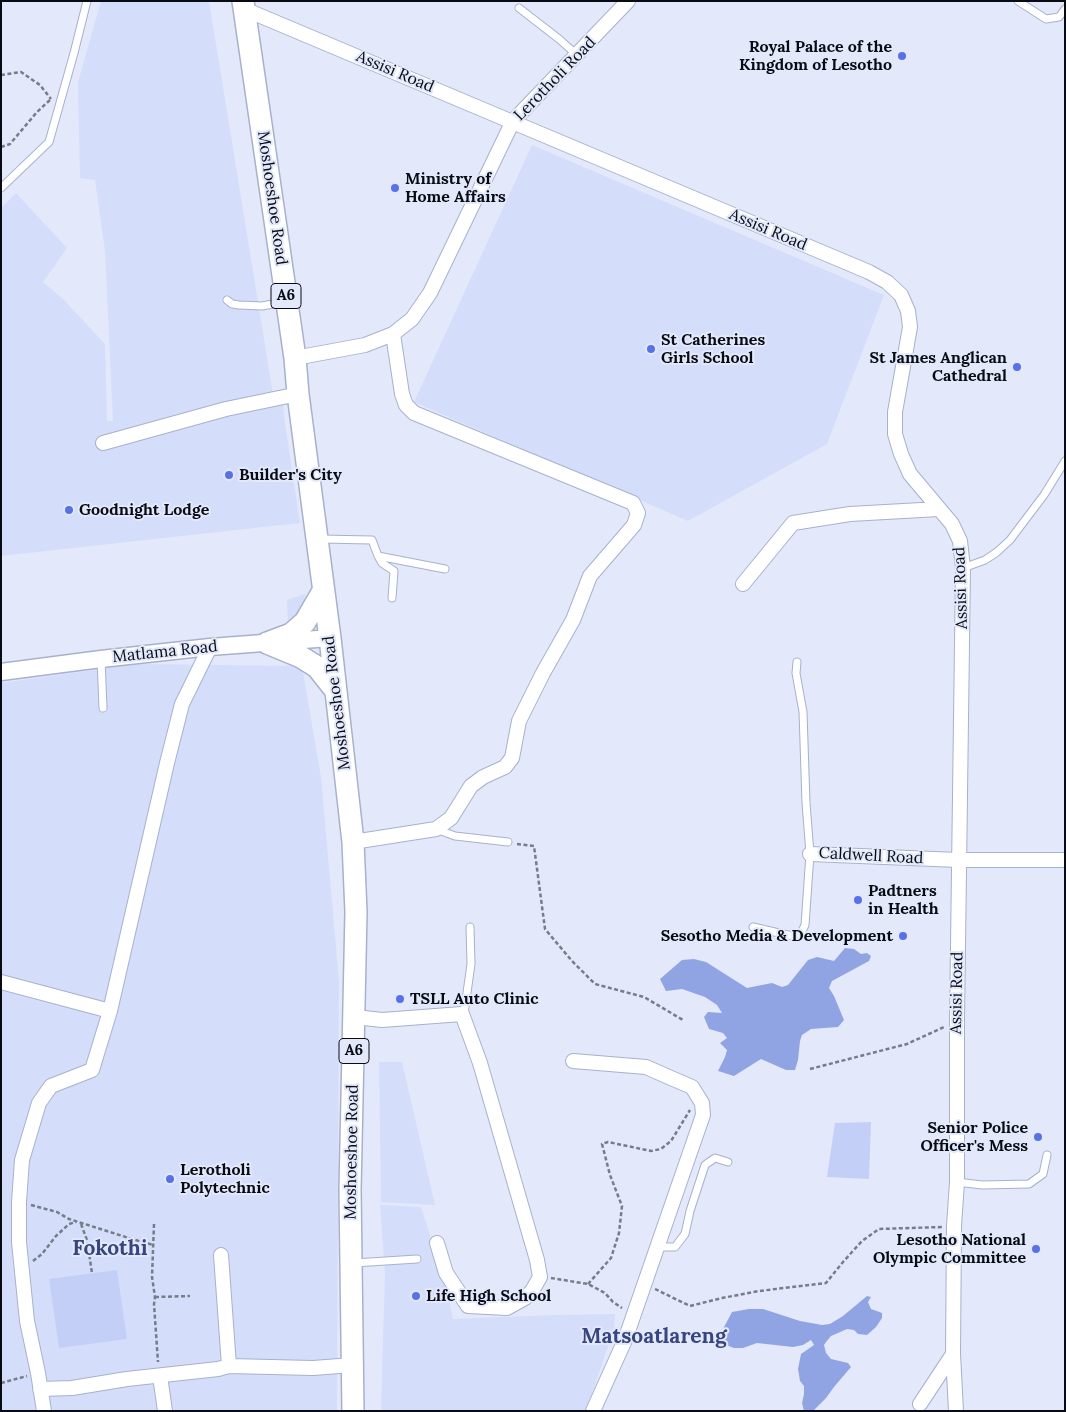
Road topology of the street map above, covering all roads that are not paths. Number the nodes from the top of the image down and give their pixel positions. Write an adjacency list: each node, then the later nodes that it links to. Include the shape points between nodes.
1 (87, 1): 9 (lane, via 49,142)
2 (628, 1): 7 (street, Lerotholi Road)
3 (1018, 1): 6 (lane, via 1046,19 1059,17)
4 (244, 5): 8 (street, Assisi Road); 11 (main road, Moshoeshoe Road / A6)
5 (518, 8): 7 (lane)
6 (1065, 9)
7 (577, 55): 8 (street, Lerotholi Road)
8 (513, 121): 12 (street, Lerotholi Road, via 430,293 412,319); 17 (street, Assisi Road, via 887,282 901,295 910,327 895,412 896,434 910,474)
9 (1, 188)
10 (227, 300): 11 (lane, via 232,304 262,306)
11 (287, 302): 13 (main road, Moshoeshoe Road / A6)
12 (392, 334): 13 (street, Lerotholi Road, via 366,345); 33 (street, via 402,394 414,413 633,503 638,513 634,524 590,576 573,620 518,721 512,758 505,767 471,786 451,818)
13 (295, 358): 14 (main road, Moshoeshoe Road / A6)
14 (298, 394): 15 (street); 18 (main road, Moshoeshoe Road / A6)
15 (103, 443)
16 (1065, 461): 20 (lane, via 1010,540 985,560)
17 (939, 509): 20 (street, Assisi Road, via 952,524 960,541); 22 (street, via 850,514 793,523)
18 (317, 539): 19 (lane, via 372,540); 23 (main road, Moshoeshoe Road / A6)
19 (378, 556): 21 (lane); 24 (lane, via 394,571)
20 (964, 568): 37 (street, Assisi Road)
21 (445, 569)
22 (743, 584)
23 (323, 591): 25 (main road, Moshoeshoe Road / A6); 26 (main road, via 305,622 291,634)
24 (392, 598)
25 (330, 638): 26 (street, Matlama Road); 31 (main road, Moshoeshoe Road / A6)
26 (267, 643): 27 (street, Matlama Road); 31 (main road, via 317,667)
27 (210, 647): 28 (street, Matlama Road); 42 (street, via 182,704)
28 (101, 659): 30 (street, Matlama Road); 32 (lane)
29 (798, 662): 36 (lane, Caldwell Road, via 796,673 803,712)
30 (1, 672)
31 (336, 692): 34 (main road, Moshoeshoe Road / A6)
32 (103, 708)
33 (436, 829): 34 (street); 35 (lane, via 455,836)
34 (353, 842): 44 (main road, Moshoeshoe Road / A6)
35 (508, 842)
36 (810, 854): 37 (street, Caldwell Road); 40 (lane, via 805,925 800,933 792,936)
37 (959, 860): 38 (street, Caldwell Road); 48 (street, Assisi Road)
38 (1065, 860)
39 (470, 927): 43 (lane, via 471,964 466,1007)
40 (753, 927)
41 (1, 982): 42 (street)
42 (110, 1011): 58 (street, via 92,1070 51,1086 39,1103 22,1160 19,1242 27,1321)
43 (462, 1014): 44 (street, via 382,1020); 49 (street, via 480,1062 540,1276 525,1298 507,1308 468,1306 446,1273)
44 (355, 1018): 53 (main road, Moshoeshoe Road / A6)
45 (573, 1061): 50 (street, via 646,1067 692,1087 702,1103 703,1115)
46 (1047, 1155): 48 (lane, via 1043,1174 1029,1184)
47 (728, 1162): 50 (lane, via 715,1158 704,1165 685,1234 675,1247)
48 (957, 1182): 54 (street, Assisi Road)
49 (437, 1243)
50 (658, 1247): 63 (street, via 626,1340)
51 (221, 1255): 56 (street)
52 (418, 1259): 53 (lane)
53 (351, 1263): 55 (main road, Moshoeshoe Road / A6)
54 (953, 1354): 59 (street); 64 (street, Assisi Road)
55 (353, 1365): 56 (street, via 313,1368); 62 (main road, Moshoeshoe Road / A6)
56 (229, 1366): 57 (street)
57 (160, 1376): 58 (street); 61 (street)
58 (40, 1389): 60 (street)
59 (918, 1408)
60 (44, 1411)
61 (164, 1411)
62 (353, 1411)
63 (593, 1411)
64 (956, 1411)

